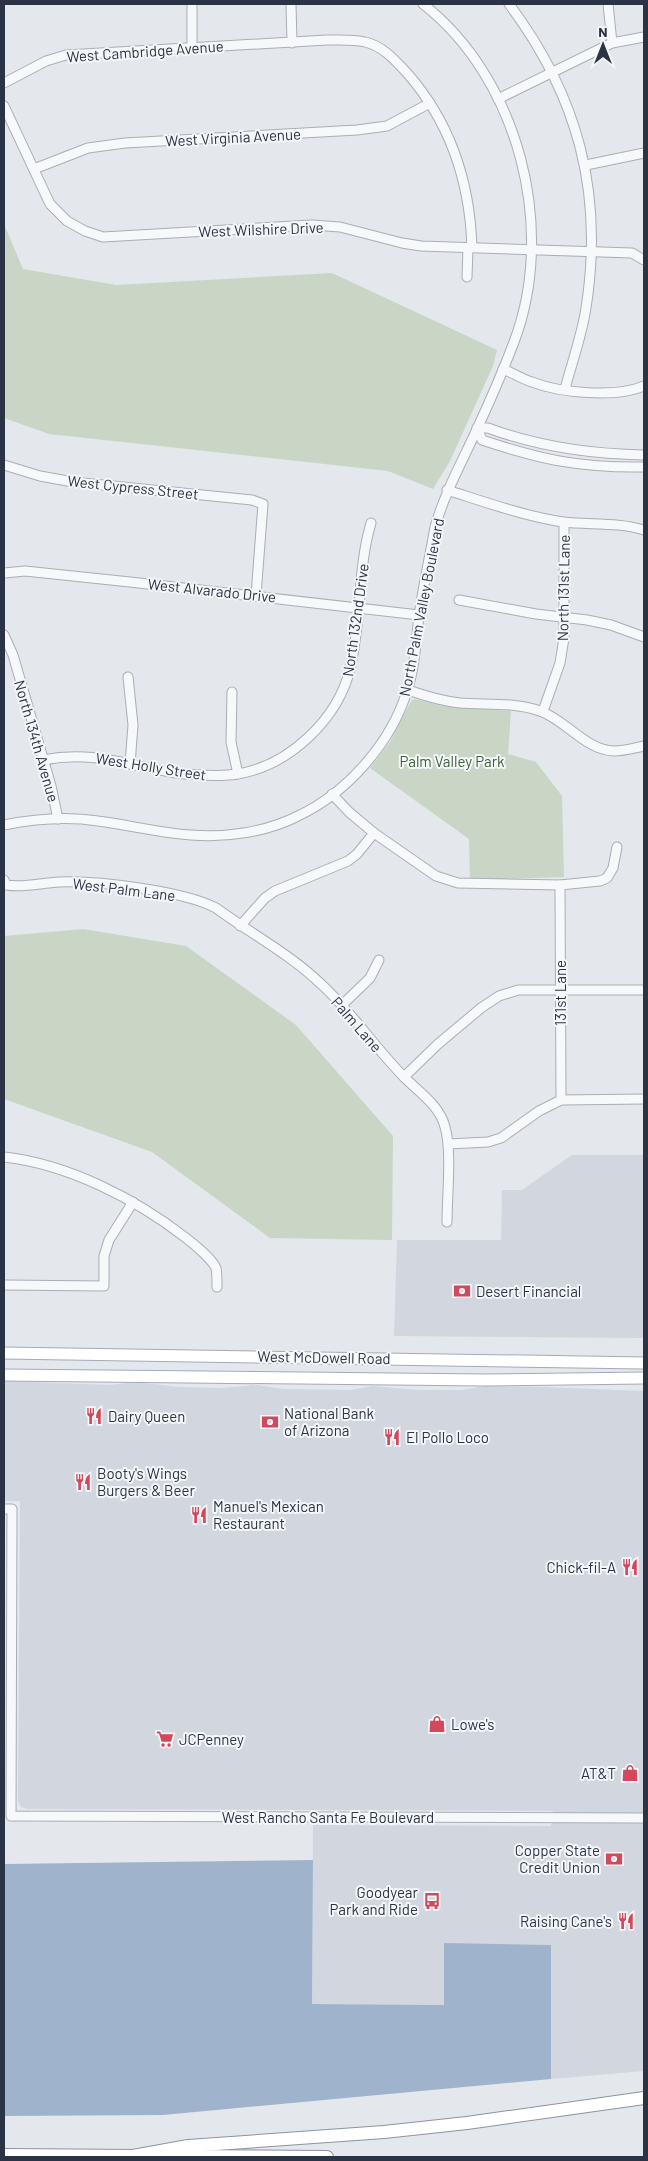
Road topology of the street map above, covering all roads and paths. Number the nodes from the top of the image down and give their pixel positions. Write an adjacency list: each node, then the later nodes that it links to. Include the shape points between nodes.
1 (192, 4): 9 (street)
2 (291, 4): 7 (street)
3 (423, 4): 12 (street, North Palm Valley Boulevard, via 462,44 484,72)
4 (509, 4): 10 (street)
5 (608, 4): 8 (street)
6 (644, 37): 8 (street)
7 (292, 43): 9 (street, West Cambridge Avenue); 13 (street, West Cambridge Avenue, via 366,42 395,60)
8 (612, 43): 10 (street)
9 (192, 48): 11 (street, West Cambridge Avenue, via 66,55 46,61)
10 (552, 71): 12 (street); 16 (street, via 568,107)
11 (4, 83)
12 (498, 99): 19 (street, North Palm Valley Boulevard, via 522,161)
13 (430, 103): 17 (street, West Virginia Avenue, via 387,126 125,143 88,148); 18 (street, via 444,126 461,169 468,199)
14 (4, 106): 17 (street)
15 (644, 153): 16 (street)
16 (586, 165): 20 (street, via 591,198)
17 (34, 170): 18 (street, West Wilshire Drive, via 56,212 85,231 103,237 312,225 340,228 402,243)
18 (470, 247): 19 (street, West Wilshire Drive); 22 (street)
19 (532, 249): 20 (street, West Wilshire Drive); 23 (street, North Palm Valley Boulevard, via 524,307)
20 (591, 252): 21 (street, West Wilshire Drive, via 632,253); 25 (street, via 586,311)
21 (644, 260)
22 (467, 277)
23 (503, 369): 25 (street, via 531,382); 26 (street, North Palm Valley Boulevard)
24 (644, 386): 25 (street, via 613,392)
25 (565, 389)
26 (477, 428): 27 (street, via 488,428 569,450); 29 (street, via 482,440 542,459 588,466); 30 (street, North Palm Valley Boulevard)
27 (644, 455)
28 (4, 465): 35 (street, West Cypress Street, via 73,482 252,500 263,504)
29 (644, 468)
30 (447, 490): 31 (street, via 525,514); 38 (street, North Palm Valley Boulevard, via 435,527)
31 (564, 522): 33 (street, via 631,526); 39 (street, North 131st Lane)
32 (371, 523): 37 (street, North 132nd Drive, via 365,543)
33 (644, 530)
34 (4, 573): 35 (street, West Alvarado Drive, via 34,572)
35 (256, 595): 37 (street, West Alvarado Drive)
36 (459, 600): 39 (street)
37 (358, 607): 38 (street, West Alvarado Drive); 46 (street, North 132nd Drive, via 352,660 345,685 332,710)
38 (420, 615): 43 (street, North Palm Valley Boulevard)
39 (564, 617): 41 (street, via 611,625); 45 (street, North 131st Lane, via 560,663)
40 (4, 635): 48 (street, North 134th Avenue, via 13,655)
41 (644, 638)
42 (128, 677): 49 (street, via 133,725)
43 (408, 690): 45 (street, via 444,701 509,705); 51 (street, North Palm Valley Boulevard, via 380,745)
44 (232, 692): 50 (street, via 231,742)
45 (543, 712): 47 (street, via 605,750 622,751)
46 (309, 736): 50 (street, West Holly Street, via 278,759)
47 (644, 746)
48 (43, 760): 49 (street, West Holly Street, via 78,755); 52 (street, North 134th Avenue)
49 (130, 764): 50 (street, West Holly Street, via 205,776)
50 (238, 774)
51 (332, 794): 52 (street, North Palm Valley Boulevard, via 296,817 251,831 225,835 192,835 96,820); 54 (street)
52 (58, 819): 53 (street, North Palm Valley Boulevard)
53 (4, 825)
54 (374, 833): 57 (street, via 436,876 458,883); 58 (street, via 348,861 275,891)
55 (617, 847): 57 (street, via 607,878 593,883)
56 (4, 880): 58 (street, West Palm Lane, via 6,885 18,888 59,882 89,882 186,896 203,901)
57 (560, 885): 60 (street, 131st Lane)
58 (240, 926): 62 (street, Palm Lane, via 292,960)
59 (379, 960): 62 (street, via 370,978)
60 (560, 989): 61 (street); 63 (street, via 518,990 499,996 438,1044); 65 (street, 131st Lane)
61 (644, 990)
62 (342, 1005): 63 (street, Palm Lane)
63 (404, 1077): 66 (street, Palm Lane, via 439,1113)
64 (644, 1099): 65 (street)
65 (561, 1100): 66 (street, via 539,1110 501,1138 488,1142)
66 (448, 1144): 69 (street)
67 (4, 1157): 68 (street, via 45,1165 116,1192)
68 (133, 1202): 70 (street, via 109,1240 104,1256 104,1286); 71 (street, via 197,1247 216,1267)
69 (447, 1222)
70 (4, 1285)
71 (217, 1287)
72 (4, 1353): 73 (main road, West McDowell Road)
73 (239, 1356): 74 (main road, West McDowell Road); 76 (main road)
74 (644, 1363)
75 (4, 1375): 76 (main road, West McDowell Road)
76 (239, 1377): 77 (main road, West McDowell Road)
77 (644, 1378)
78 (4, 1509): 79 (street, West Rancho Santa Fe Boulevard, via 12,1509 11,1816)
79 (644, 1818)
80 (644, 2098): 82 (highway, via 467,2124 188,2146)
81 (4, 2155): 82 (highway)
82 (133, 2156): 83 (highway)
83 (327, 2157)

